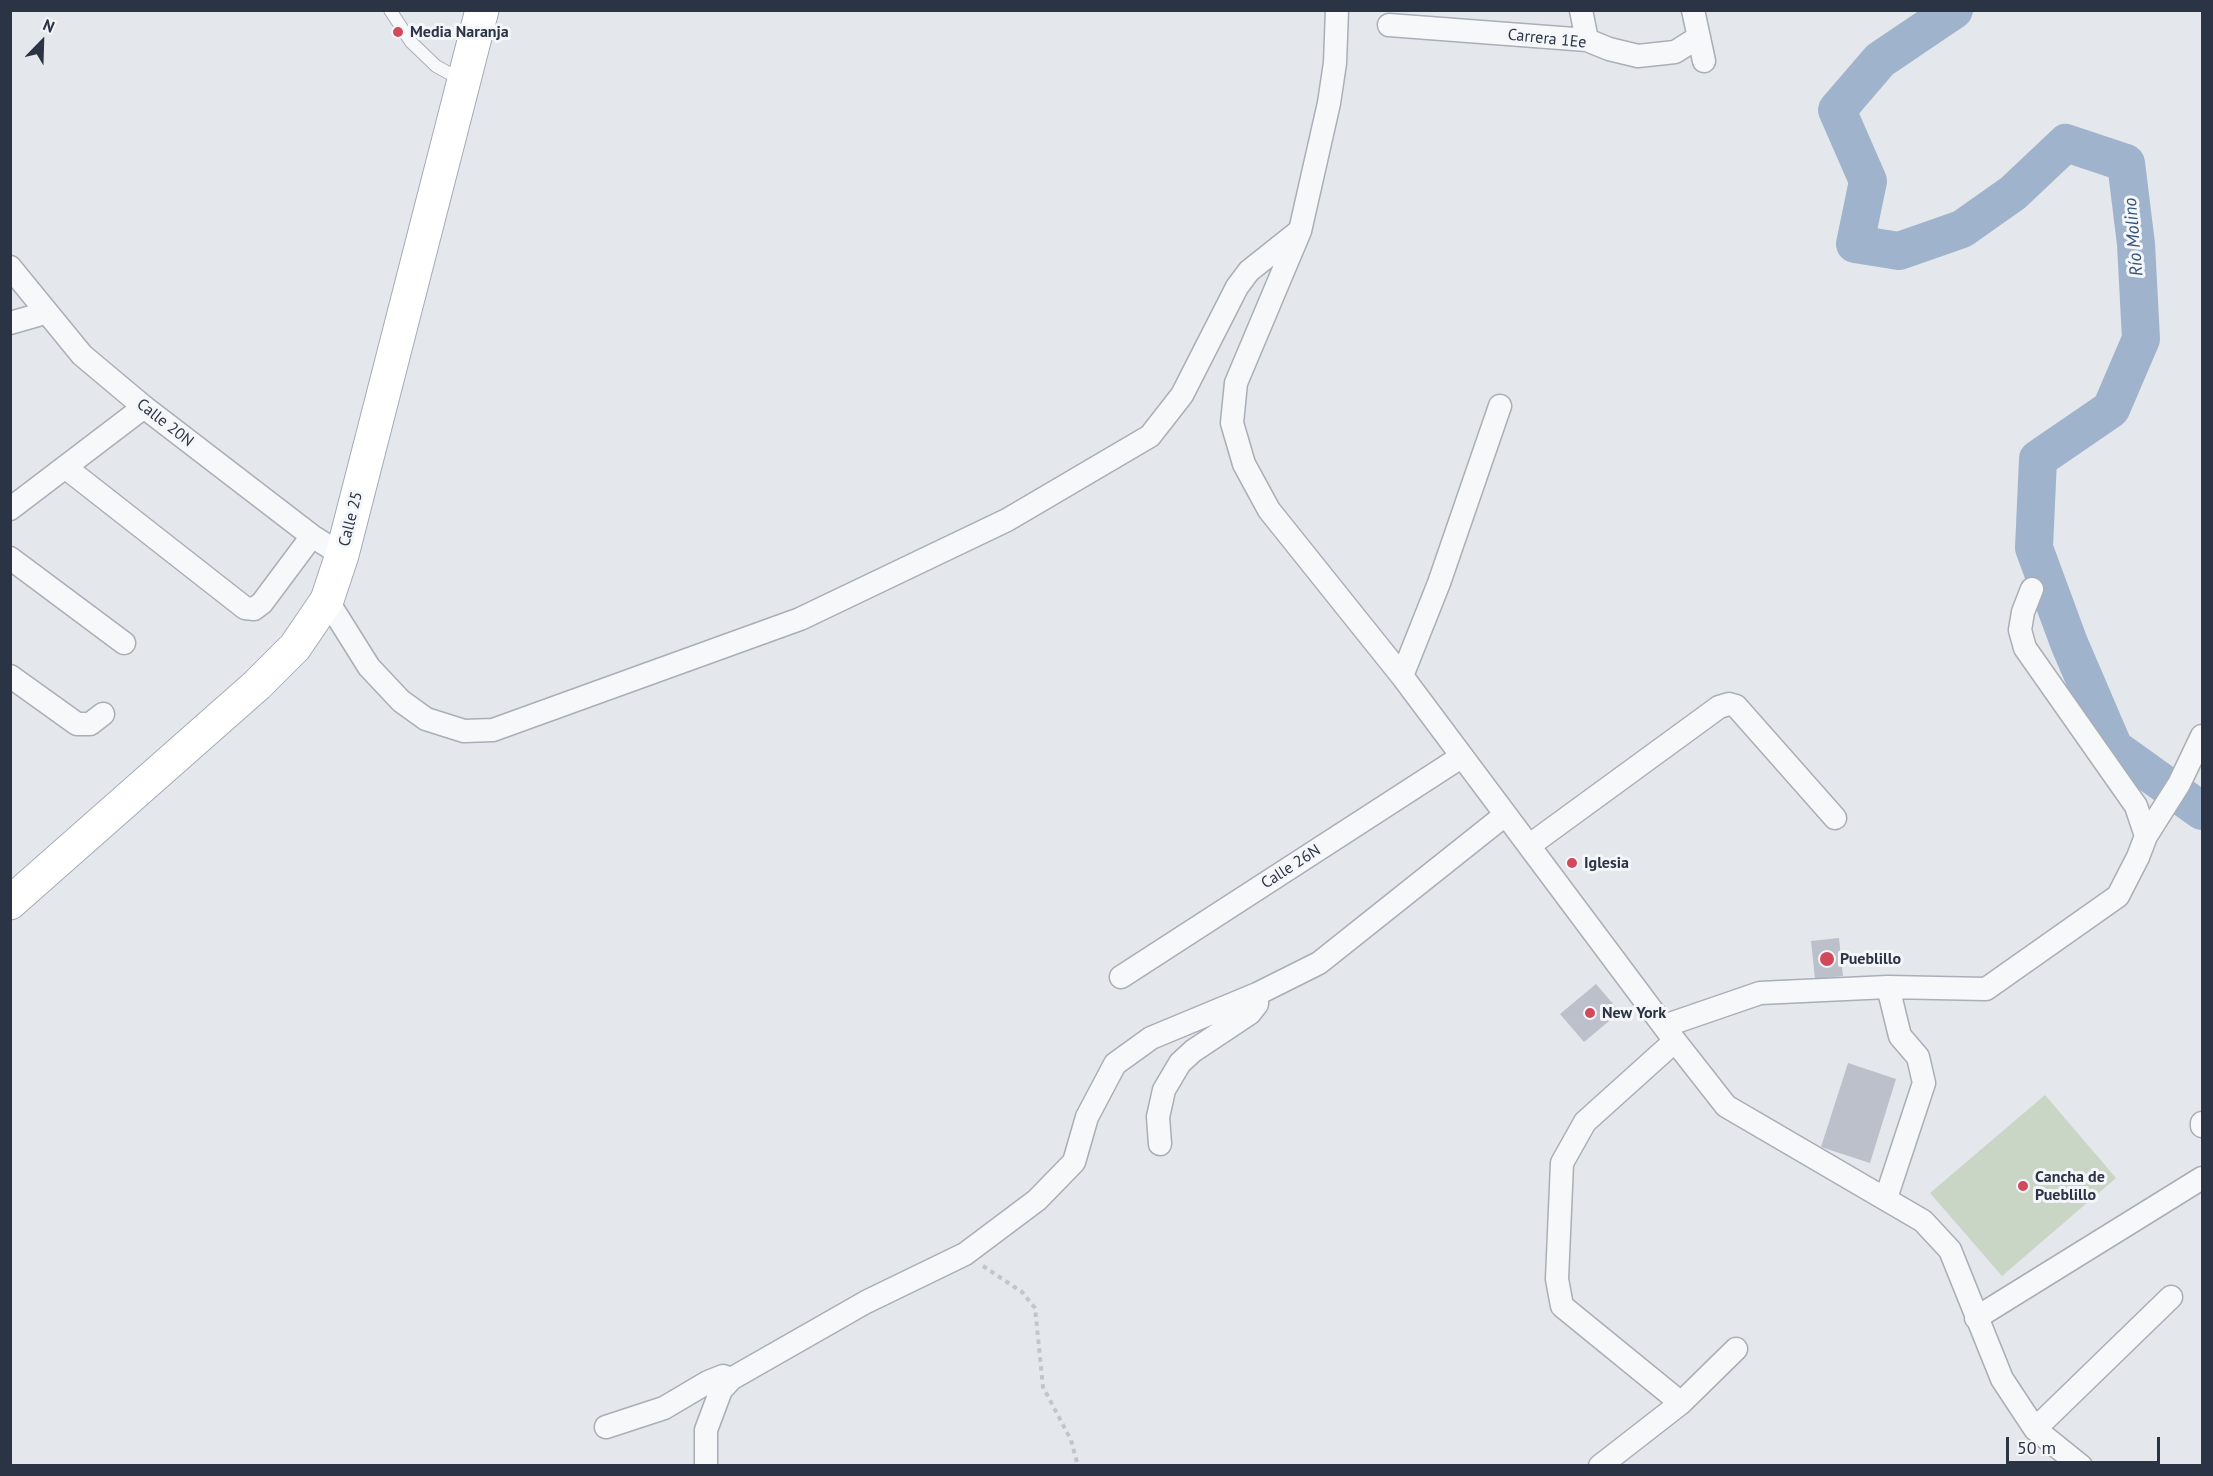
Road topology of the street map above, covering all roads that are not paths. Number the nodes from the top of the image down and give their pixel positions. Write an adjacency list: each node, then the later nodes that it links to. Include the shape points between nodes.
1 (390, 10): 10 (lane, via 411,42 436,66)
2 (482, 10): 10 (main road, Calle 25)
3 (1337, 10): 11 (street, via 1329,103)
4 (1581, 10): 8 (street)
5 (1693, 10): 7 (street)
6 (1389, 26): 8 (street, Carrera 1Ee)
7 (1699, 37): 8 (street, Carrera 1Ee, via 1675,52 1638,56); 9 (street)
8 (1587, 40)
9 (1704, 61)
10 (463, 81): 20 (main road, Calle 25)
11 (1300, 231): 23 (street, via 1249,270 1182,394 1150,436 1007,520 800,619 493,730 464,730 426,719 401,701 369,667); 26 (street, via 1236,382 1232,423 1244,464 1269,510)
12 (14, 277): 13 (street, Calle 20N)
13 (45, 313): 14 (street); 16 (street, Calle 20N, via 82,355)
14 (10, 323)
15 (1500, 406): 26 (street, via 1439,583)
16 (144, 407): 17 (street); 19 (street, Calle 20N)
17 (65, 467): 18 (street); 19 (street, via 246,608 254,609 262,603)
18 (10, 509)
19 (312, 536): 20 (street, Calle 20N)
20 (342, 555): 23 (main road, Calle 25)
21 (10, 558): 24 (street)
22 (2032, 590): 32 (street, via 2020,630 2025,648 2136,806)
23 (327, 600): 34 (main road, Calle 25, via 295,647 257,685)
24 (124, 643)
25 (10, 676): 27 (street, via 76,724 90,724)
26 (1402, 676): 29 (street)
27 (103, 714)
28 (2202, 736): 32 (street)
29 (1461, 757): 30 (street); 35 (street, Calle 26N)
30 (1505, 815): 33 (street); 37 (street, via 1319,963)
31 (1835, 818): 33 (street, via 1736,706 1729,704 1719,707)
32 (2146, 836): 36 (street, via 2118,896 1986,989)
33 (1530, 845): 38 (street)
34 (10, 903)
35 (1121, 977)
36 (1888, 987): 38 (street, via 1760,993); 41 (street, via 1900,1036 1918,1057 1924,1083)
37 (1257, 994): 39 (street, via 1257,1004 1250,1013 1180,1063 1164,1090 1158,1117); 45 (street, via 1151,1038 1114,1064 1087,1117 1074,1162 1037,1200 965,1254 866,1302)
38 (1669, 1034): 41 (street, via 1726,1106); 46 (street, via 1585,1122 1562,1163 1557,1279 1562,1306)
39 (1160, 1144)
40 (2202, 1178): 43 (street)
41 (1886, 1198): 43 (street, via 1923,1221 1950,1250)
42 (2171, 1297): 48 (street)
43 (1976, 1318): 48 (street, via 2002,1378)
44 (1736, 1349): 46 (street)
45 (731, 1379): 47 (street, via 723,1377 708,1382 664,1408); 50 (street, via 722,1390 706,1430)
46 (1680, 1403): 51 (street)
47 (606, 1426)
48 (2035, 1429): 49 (street)
49 (2079, 1465)
50 (706, 1466)
51 (1600, 1466)

